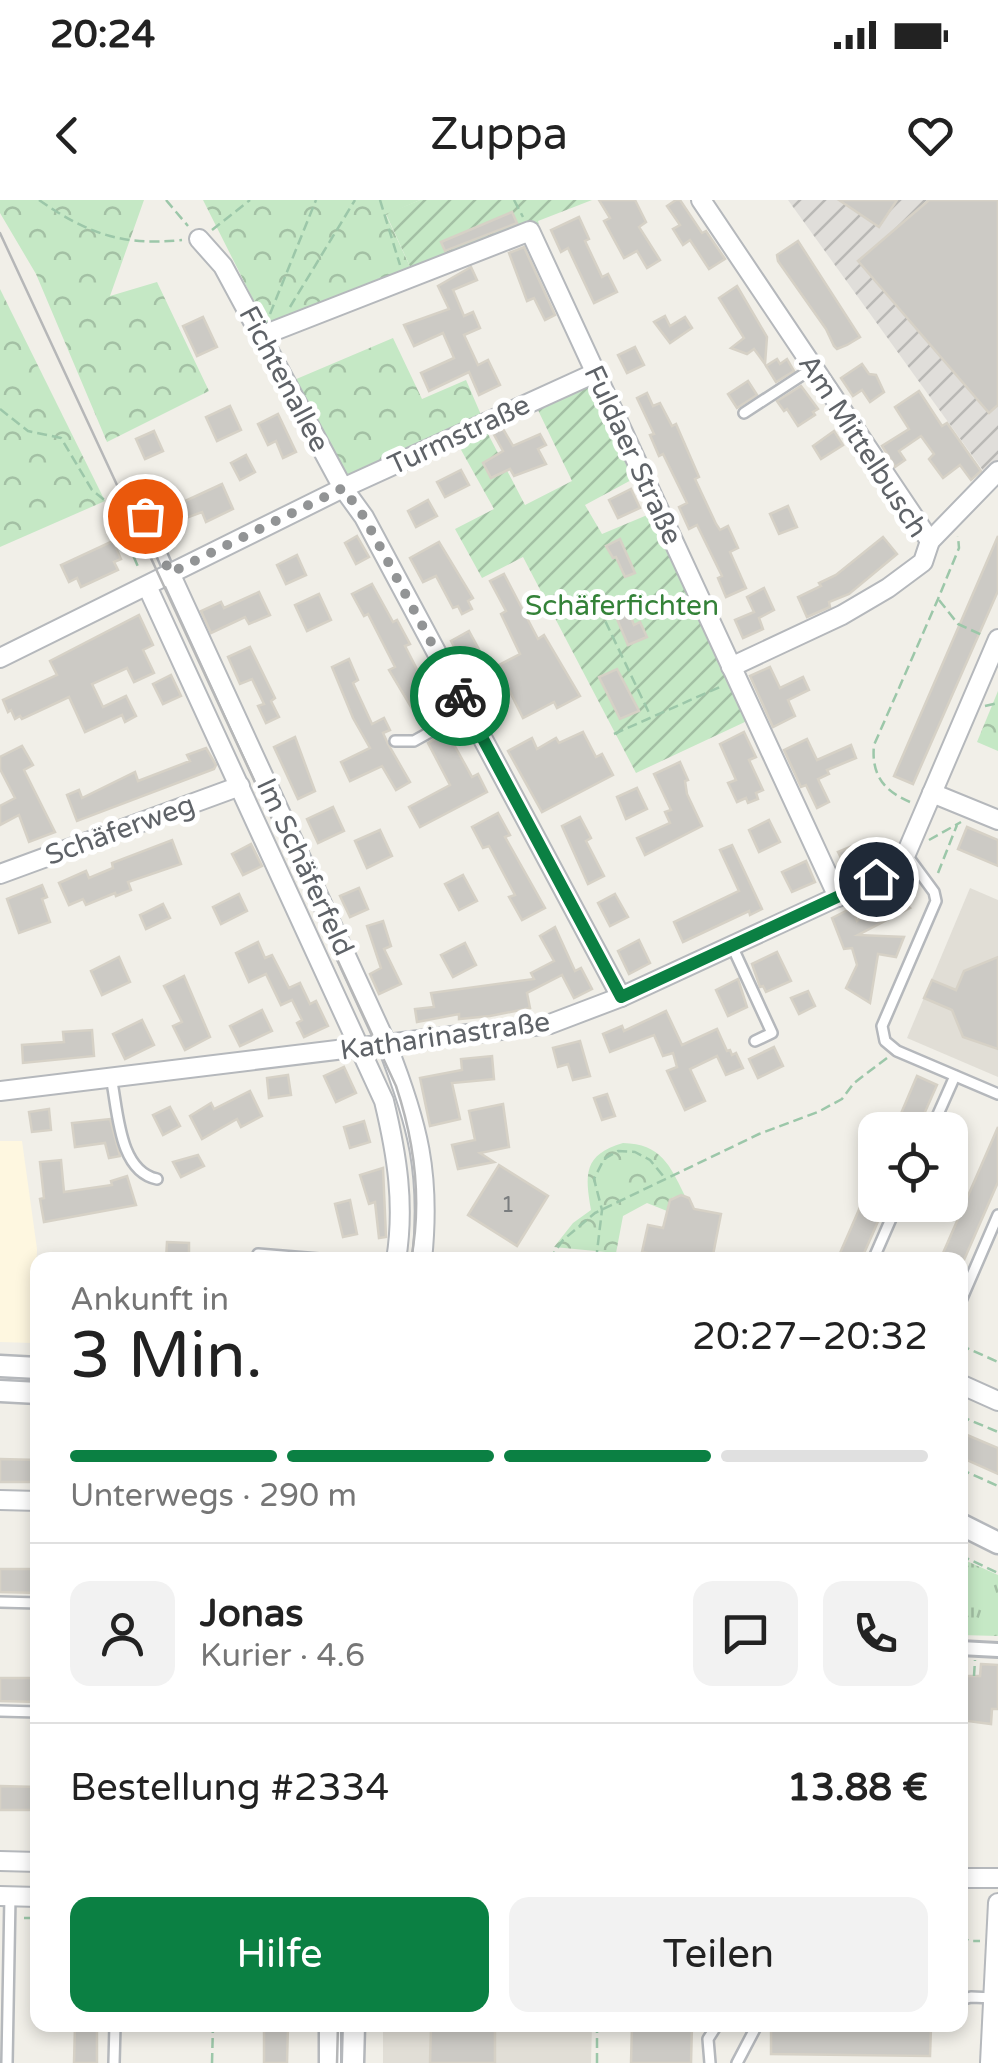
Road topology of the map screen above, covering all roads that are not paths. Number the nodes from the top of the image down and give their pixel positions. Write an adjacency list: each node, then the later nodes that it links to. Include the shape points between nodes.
1 (701, 200): 4 (street, Am Mittelbusch)
2 (199, 239): 3 (street, Fichtenallee, via 223,266)
3 (261, 336): 5 (street, Fuldaer Straße, via 529,229); 9 (street, Fichtenallee)
4 (813, 368): 6 (lane); 10 (street, Am Mittelbusch)
5 (596, 373): 9 (street, Turmstraße); 15 (street, Fuldaer Straße)
6 (744, 413)
7 (998, 471): 10 (street)
8 (133, 488): 11 (lane, Im Schäferfeld)
9 (343, 488): 11 (street, Turmstraße); 16 (street, Fichtenallee)
10 (930, 540): 15 (street, Am Mittelbusch, via 922,562 888,588)
11 (170, 573): 12 (street, Turmstraße); 27 (street, Im Schäferfeld)
12 (146, 586): 14 (street, Turmstraße); 18 (street, Im Schäferfeld)
13 (998, 639): 19 (street, Katharinastraße)
14 (0, 658)
15 (734, 673): 23 (street, Fuldaer Straße)
16 (468, 711): 17 (lane, via 414,740); 25 (street, Fichtenallee)
17 (394, 740)
18 (240, 786): 22 (street, Schäferweg); 28 (street, Im Schäferfeld)
19 (929, 801): 20 (street); 21 (street, Katharinastraße)
20 (989, 817)
21 (906, 854): 23 (street, Katharinastraße, via 876,879); 29 (lane, via 936,897 882,1026 885,1041)
22 (0, 874)
23 (838, 897): 24 (street, Katharinastraße)
24 (732, 946): 25 (street, Katharinastraße); 26 (lane, via 772,1033)
25 (621, 997): 27 (street, Katharinastraße, via 550,1024)
26 (755, 1041)
27 (387, 1045): 28 (street, Katharinastraße); 38 (street, Im Schäferfeld, via 422,1151)
28 (360, 1048): 30 (street, Katharinastraße); 37 (street, Im Schäferfeld, via 384,1101 397,1153 402,1205)
29 (955, 1076): 32 (lane); 33 (lane)
30 (111, 1078): 31 (street, Katharinastraße); 34 (lane, via 128,1155 147,1177)
31 (0, 1090)
32 (998, 1094)
33 (938, 1112)
34 (157, 1178)
35 (998, 1215): 40 (lane)
36 (890, 1222): 39 (lane)
37 (397, 1252)
38 (423, 1252)
39 (876, 1252)
40 (968, 1284)
41 (0, 1366): 42 (street)
42 (30, 1368)
43 (968, 1388): 46 (street)
44 (0, 1391): 45 (street)
45 (30, 1393)
46 (998, 1401)
47 (0, 1500): 48 (street)
48 (30, 1501)
49 (968, 1528): 50 (street)
50 (998, 1543)
51 (0, 1602): 52 (lane)
52 (30, 1603)
53 (968, 1648): 54 (street)
54 (998, 1650)
55 (0, 1711): 56 (lane)
56 (30, 1712)
57 (0, 1861): 58 (street)
58 (30, 1862)
59 (968, 1878): 60 (street)
60 (998, 1878)
61 (5, 1896): 71 (lane)
62 (998, 1902): 63 (street)
63 (996, 1941): 64 (street)
64 (994, 1998): 65 (lane); 77 (street)
65 (968, 2000)
66 (115, 2032): 72 (lane)
67 (330, 2032): 73 (street)
68 (354, 2032): 74 (street)
69 (712, 2032): 75 (lane)
70 (754, 2032): 76 (lane)
71 (6, 2063)
72 (114, 2063)
73 (330, 2063)
74 (354, 2063)
75 (710, 2063)
76 (738, 2063)
77 (990, 2063)

